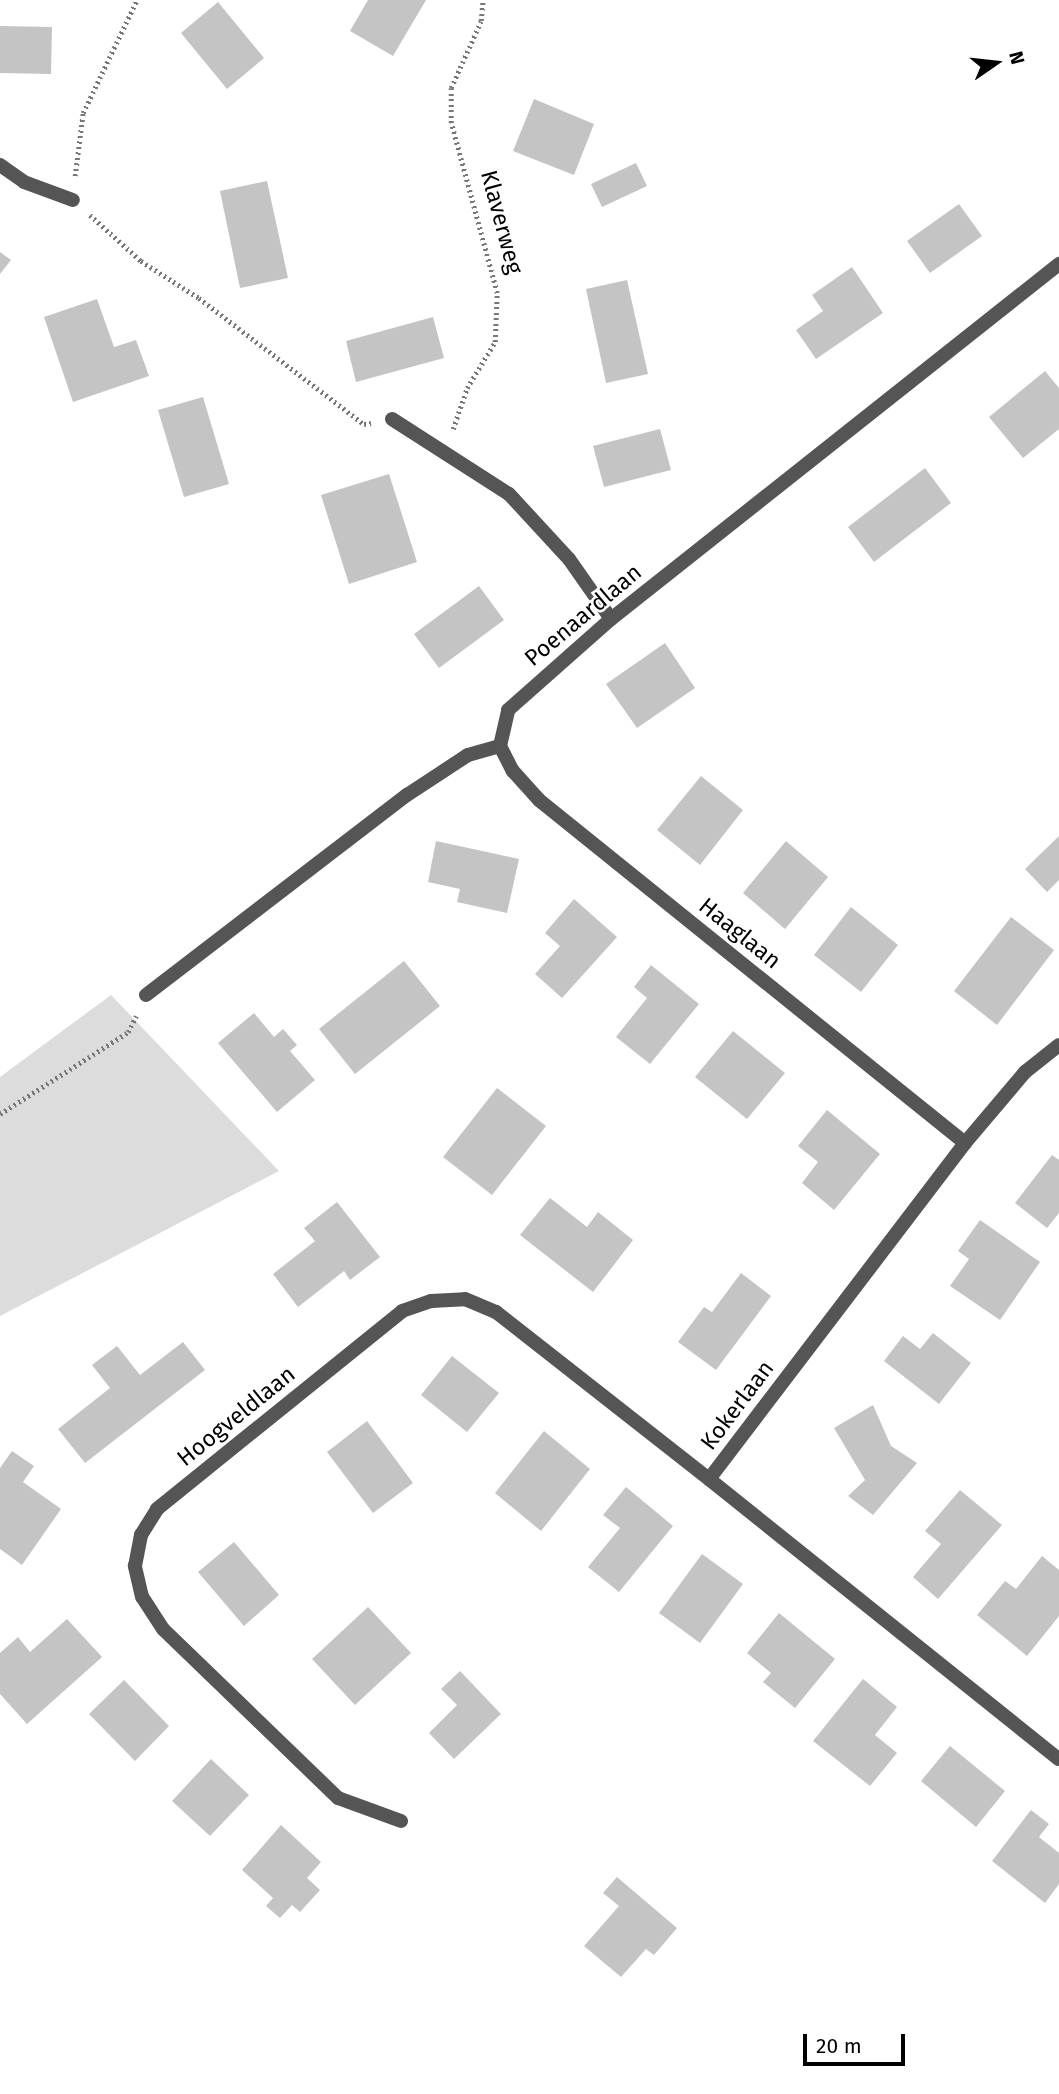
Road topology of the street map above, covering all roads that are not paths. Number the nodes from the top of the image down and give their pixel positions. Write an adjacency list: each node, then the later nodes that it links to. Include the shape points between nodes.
1 (0, 165): 2 (street, via 24,182)
2 (72, 200)
3 (1059, 264): 5 (street, Poenaardlaan)
4 (392, 419): 5 (street, via 509,494 569,559)
5 (611, 619): 6 (street, Poenaardlaan, via 508,710)
6 (500, 746): 7 (street, via 468,755 407,795); 9 (street, Haaglaan, via 513,771 539,800)
7 (146, 995)
8 (1059, 1045): 9 (street, Kokerlaan, via 1024,1072)
9 (965, 1143): 10 (street, Kokerlaan)
10 (709, 1479): 11 (street, Kokerlaan); 12 (street, Hoogveldlaan, via 496,1312 465,1300 432,1301 402,1311 157,1508 141,1535 135,1566 142,1597 163,1629 338,1798)
11 (1059, 1759)
12 (401, 1821)

